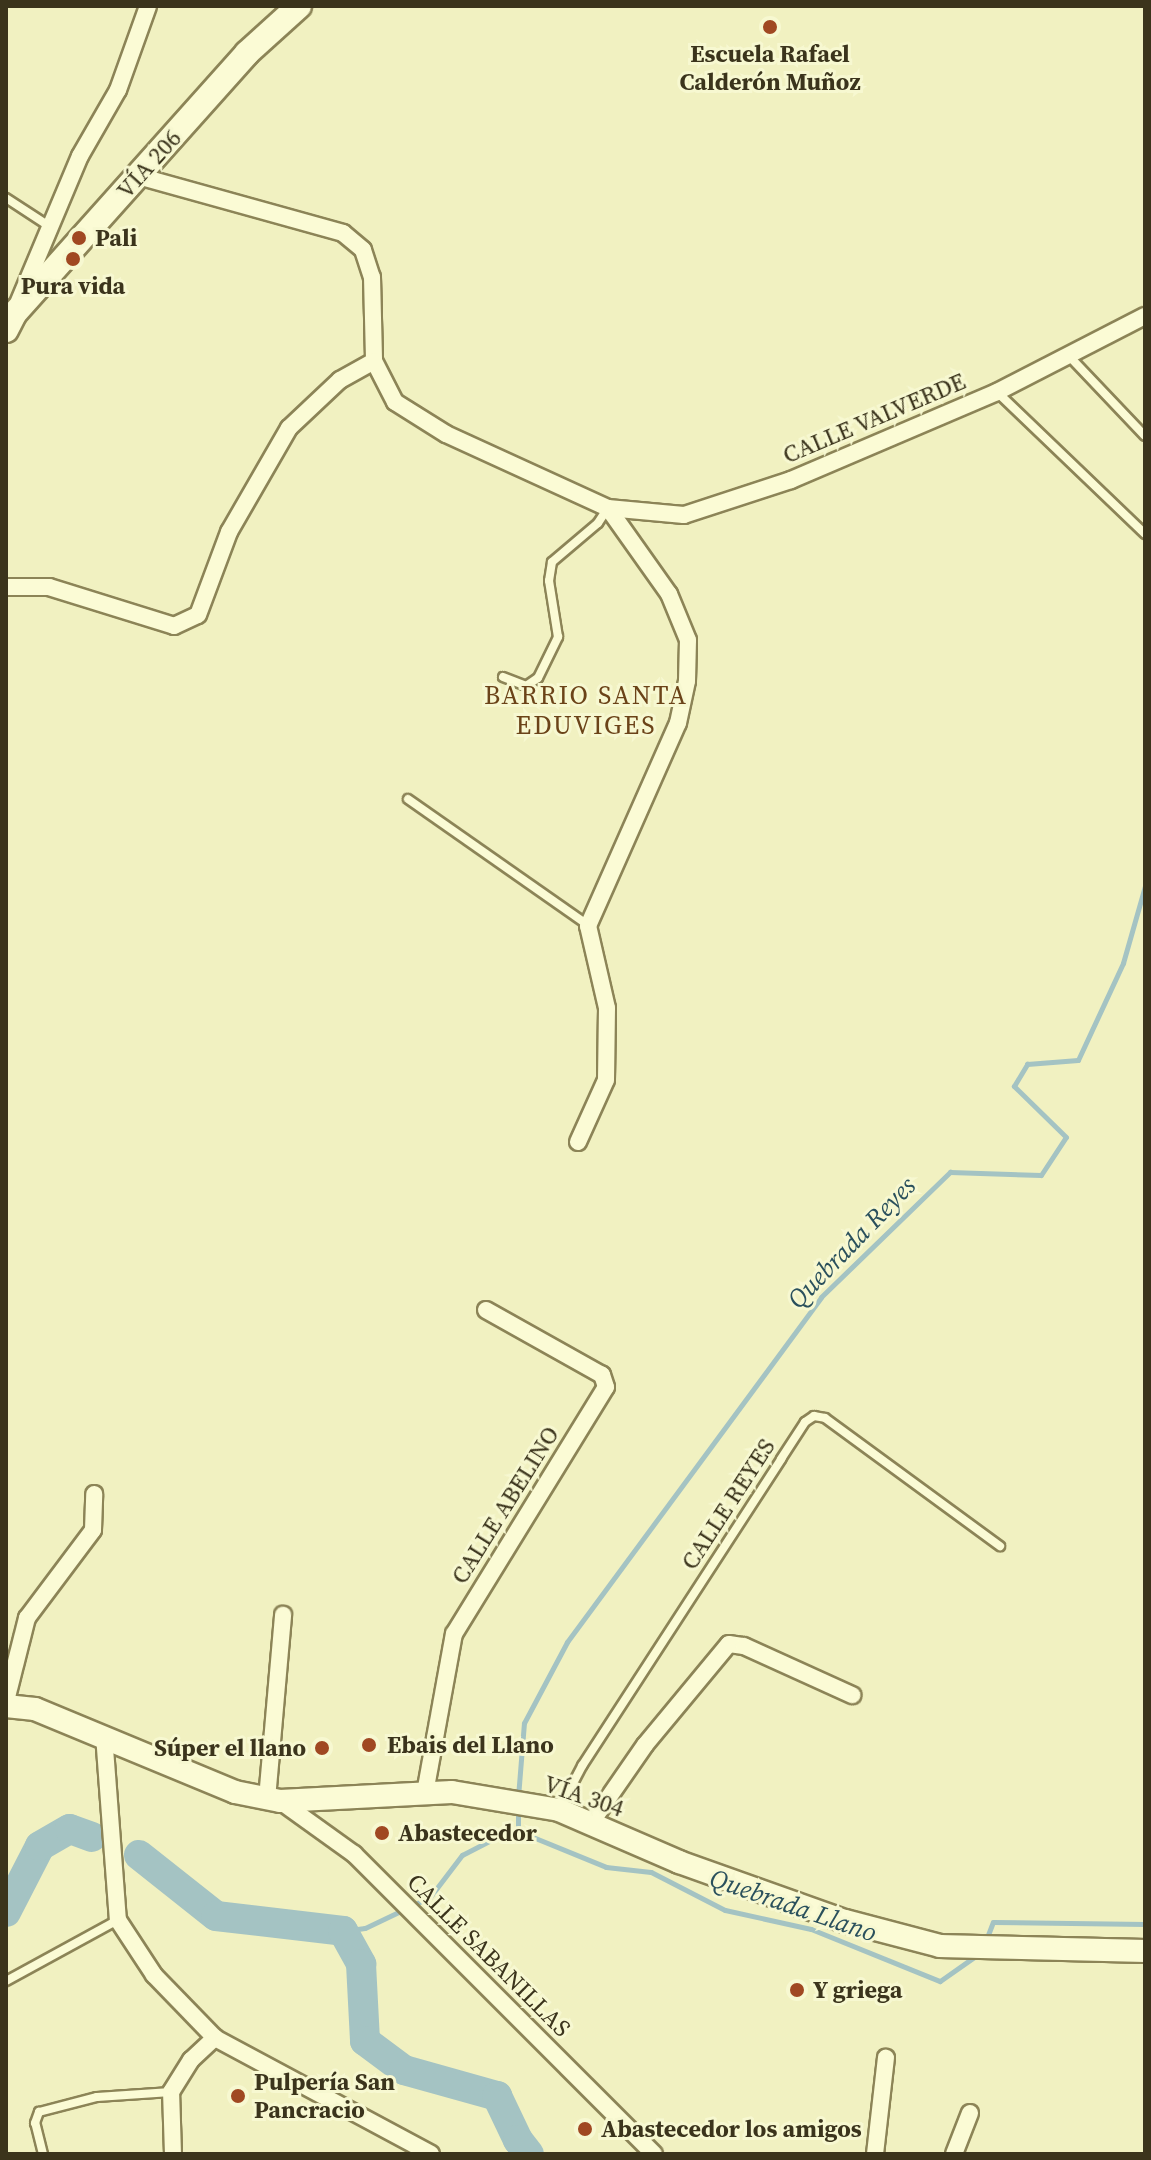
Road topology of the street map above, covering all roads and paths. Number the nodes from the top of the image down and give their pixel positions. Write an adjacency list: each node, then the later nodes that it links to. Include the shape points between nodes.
1 (148, 6): 5 (street, via 118,90 80,156)
2 (299, 6): 3 (main road, VÍA 206, via 247,53)
3 (138, 176): 7 (main road, VÍA 206); 9 (street, CALLE VALVERDE, via 343,233 363,250 372,277)
4 (6, 198): 5 (lane)
5 (49, 226): 7 (street)
6 (1145, 316): 8 (street, CALLE VALVERDE)
7 (10, 322)
8 (1068, 355): 10 (street, CALLE VALVERDE); 11 (lane)
9 (374, 361): 12 (street, CALLE VALVERDE, via 395,402 446,434); 14 (street, via 340,380 289,428 229,532 198,615 174,626 49,587)
10 (997, 392): 12 (street, CALLE VALVERDE, via 791,480 684,515); 13 (lane)
11 (1145, 436)
12 (608, 508): 15 (lane, via 552,562 549,581 558,637 538,678 526,686); 17 (street, via 669,594 688,640 687,681 678,723)
13 (1145, 534)
14 (6, 587)
15 (503, 677)
16 (408, 799): 17 (lane)
17 (588, 926): 18 (street, via 607,1008 606,1080)
18 (578, 1142)
19 (486, 1310): 26 (street, CALLE ABELINO, via 602,1375 606,1387 454,1634)
20 (94, 1494): 24 (street, via 93,1530 27,1618)
21 (1000, 1546): 28 (lane, CALLE REYES, via 825,1418 814,1416 805,1422 694,1592)
22 (283, 1615): 27 (street)
23 (852, 1695): 29 (street, via 729,1644 645,1745)
24 (6, 1704): 25 (street, VÍA 304)
25 (104, 1735): 27 (street, VÍA 304, via 235,1792); 30 (street)
26 (425, 1793): 27 (street, VÍA 304); 28 (street, VÍA 304, via 509,1799)
27 (273, 1800): 37 (street, CALLE SABANILLAS, via 354,1854)
28 (559, 1810): 29 (street, VÍA 304)
29 (591, 1823): 31 (street, VÍA 304, via 679,1862 845,1921 940,1946)
30 (118, 1920): 32 (lane); 33 (street, via 154,1975)
31 (1145, 1951)
32 (6, 1981)
33 (215, 2038): 35 (street, via 191,2060); 40 (street)
34 (886, 2058): 41 (street)
35 (171, 2092): 38 (lane, via 97,2097 35,2116); 39 (street)
36 (970, 2113): 42 (street)
37 (649, 2152)
38 (43, 2154)
39 (173, 2154)
40 (431, 2154)
41 (875, 2154)
42 (954, 2154)

